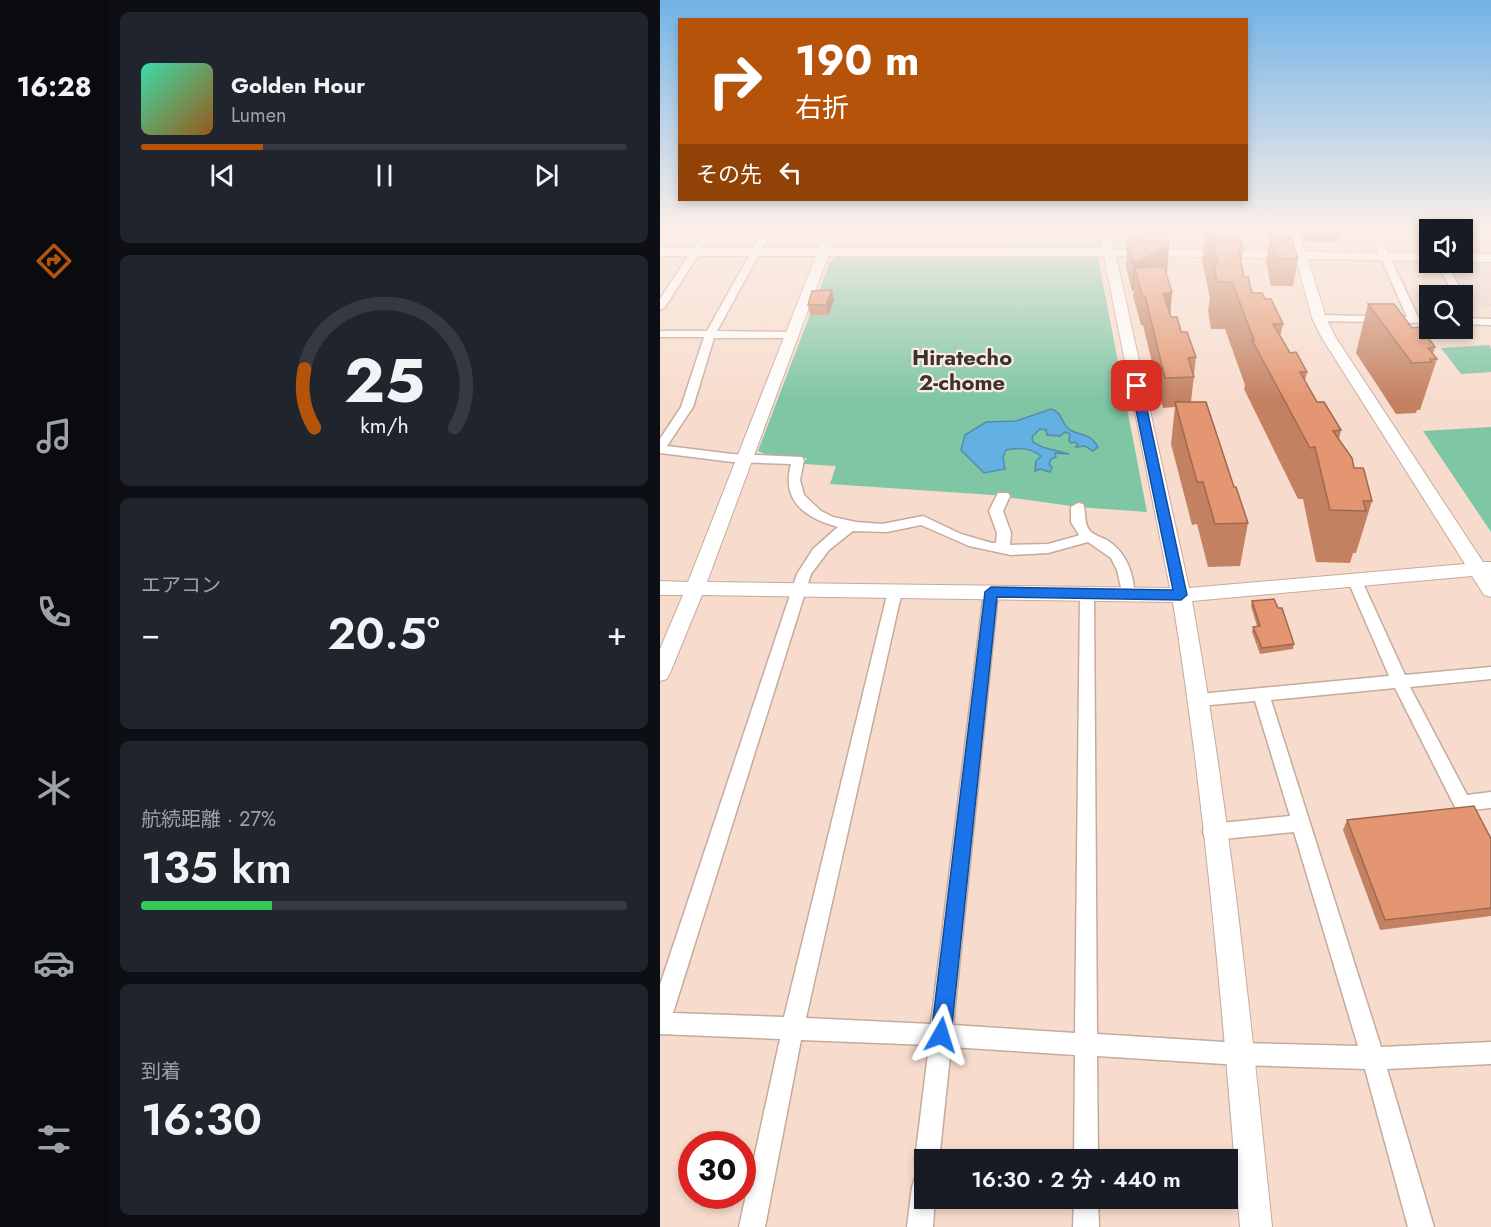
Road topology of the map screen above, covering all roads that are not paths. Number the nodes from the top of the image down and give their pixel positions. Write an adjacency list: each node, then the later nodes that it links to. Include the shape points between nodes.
1 (674, 286): 7 (street)
2 (737, 286): 14 (street)
3 (810, 286): 15 (street)
4 (1116, 286): 33 (street)
5 (1309, 286): 8 (street)
6 (1399, 286): 10 (street)
7 (660, 307)
8 (1319, 318): 10 (street); 23 (street)
9 (1473, 319): 12 (street)
10 (1414, 320): 11 (street)
11 (1419, 320)
12 (1491, 322)
13 (660, 334): 14 (street)
14 (710, 334): 15 (street); 16 (street, via 687,407)
15 (790, 335): 17 (street)
16 (660, 449): 17 (street)
17 (744, 458): 20 (street, via 798,460 794,484 804,505 816,514); 27 (street)
18 (1003, 496): 22 (street, via 995,507 995,517 1004,533)
19 (1078, 507): 21 (street, via 1078,522)
20 (850, 526): 22 (street, via 883,528 923,520 954,537); 28 (street, via 815,555)
21 (1086, 536): 22 (street, via 1058,547); 26 (street, via 1102,541 1115,552 1124,568)
22 (1002, 548)
23 (1484, 569): 24 (street); 29 (street)
24 (1355, 581): 33 (street); 36 (street)
25 (660, 588): 27 (street)
26 (1127, 588)
27 (696, 589): 28 (street); 34 (street)
28 (799, 589): 30 (street); 42 (street)
29 (1491, 590)
30 (895, 591): 31 (street); 43 (street)
31 (991, 592): 32 (street); 44 (street)
32 (1087, 594): 33 (street); 45 (street)
33 (1181, 595): 38 (street)
34 (660, 673)
35 (1491, 673): 36 (street)
36 (1400, 682): 37 (street); 39 (street, via 1462,803)
37 (1262, 696): 38 (street); 40 (street)
38 (1199, 700): 41 (street)
39 (1491, 800)
40 (1300, 823): 41 (street); 48 (street)
41 (1212, 832): 47 (street)
42 (660, 1021): 43 (street)
43 (793, 1027): 44 (street); 53 (street)
44 (941, 1035): 45 (street); 49 (street)
45 (1086, 1044): 47 (street); 50 (street)
46 (1491, 1053): 48 (street)
47 (1240, 1054): 48 (street); 56 (street)
48 (1373, 1058): 57 (street)
49 (928, 1149)
50 (1086, 1149)
51 (922, 1209): 54 (street)
52 (1086, 1209): 55 (street)
53 (752, 1227)
54 (920, 1227)
55 (1086, 1227)
56 (1256, 1227)
57 (1421, 1227)

